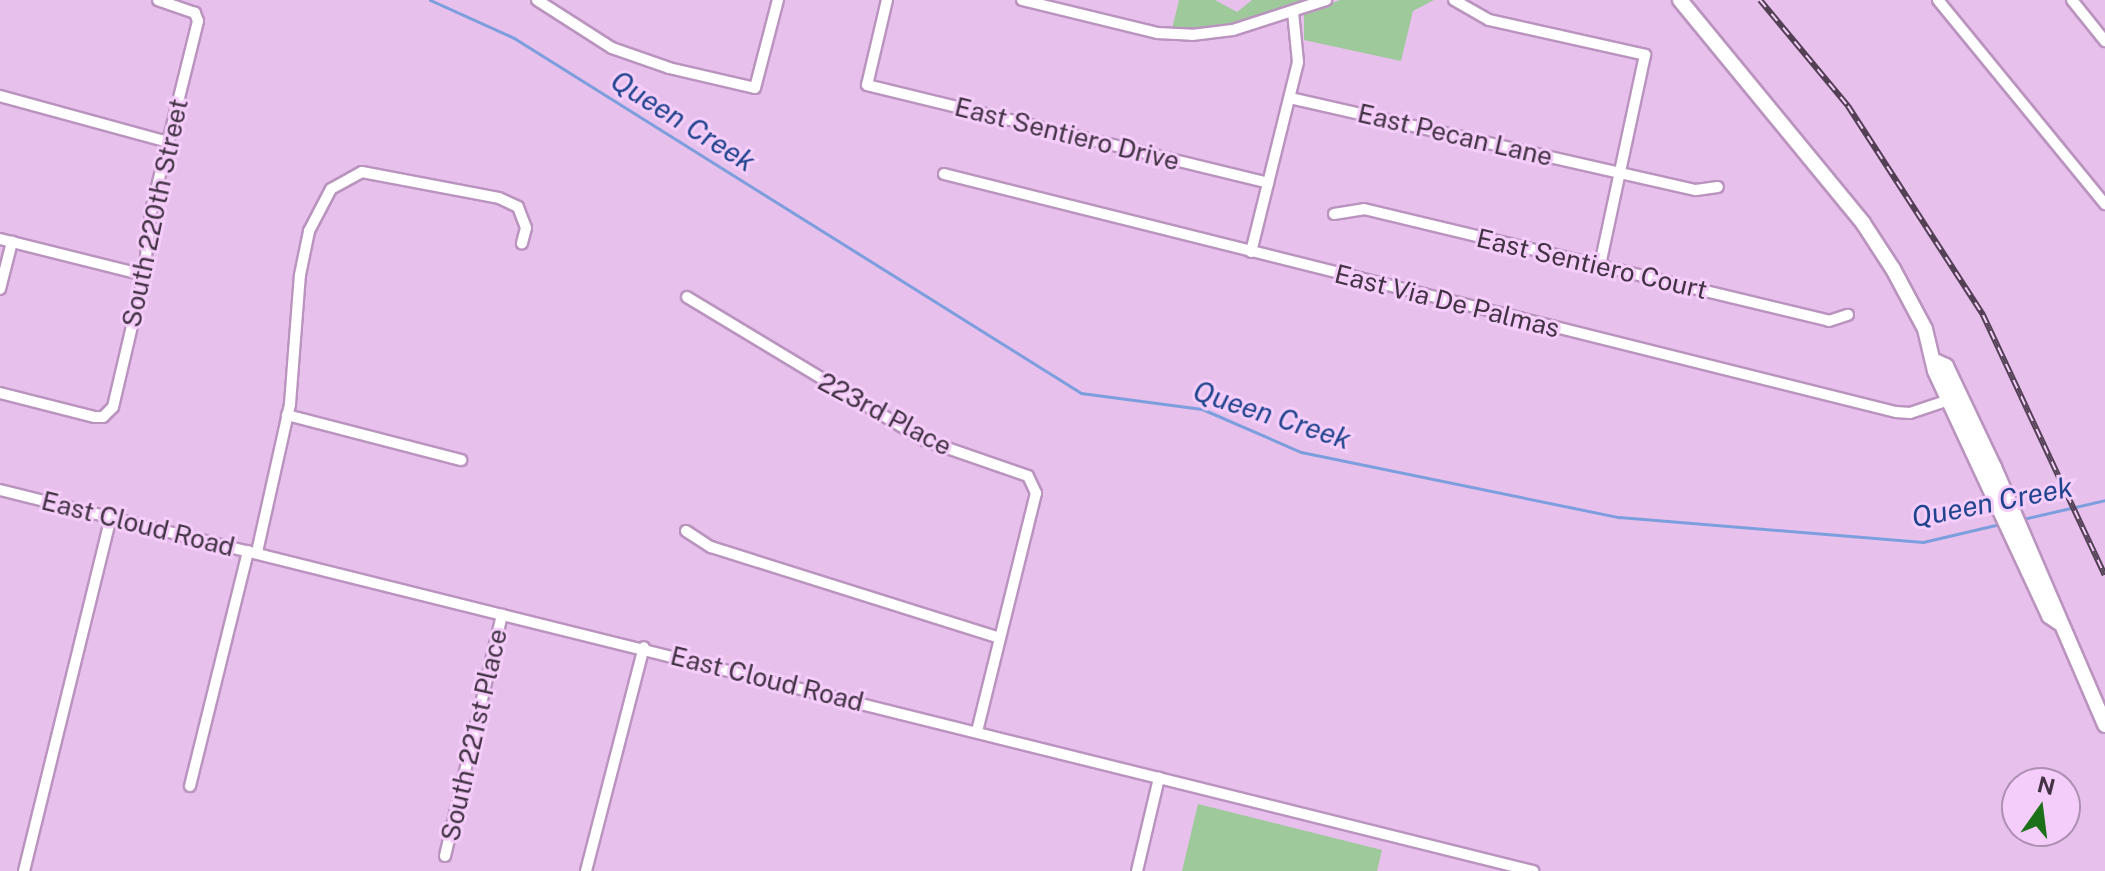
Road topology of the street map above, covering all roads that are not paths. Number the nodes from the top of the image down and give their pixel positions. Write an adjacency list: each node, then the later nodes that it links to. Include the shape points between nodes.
1 (158, 0): 15 (street, South 220th Street, via 195,13 198,21)
2 (537, 0): 3 (street, via 612,48 755,88)
3 (778, 0)
4 (887, 0): 18 (street, East Sentiero Drive, via 867,85)
5 (1022, 0): 11 (street, via 1170,35 1233,30)
6 (1326, 0): 11 (street)
7 (1454, 0): 16 (street, via 1489,20 1645,55)
8 (1680, 0): 30 (main road, via 1863,223 1912,304)
9 (1938, 0): 20 (street)
10 (2072, 0): 12 (street)
11 (1293, 12): 14 (street, via 1299,46)
12 (2105, 41)
13 (0, 96): 15 (street)
14 (1290, 98): 16 (street, East Pecan Lane); 18 (street)
15 (168, 142): 26 (street, South 220th Street, via 151,211)
16 (1620, 172): 19 (street, East Pecan Lane, via 1696,190); 25 (street)
17 (944, 174): 24 (street, East Via De Palmas)
18 (1268, 183): 24 (street)
19 (1718, 187)
20 (2105, 204)
21 (1334, 214): 25 (street, East Sentiero Court, via 1364,209)
22 (6, 241): 26 (street); 27 (street)
23 (522, 243): 33 (street, via 526,228 518,207 499,198 362,172 331,189 309,231 300,275)
24 (1251, 252): 32 (street, East Via De Palmas, via 1896,412)
25 (1600, 265): 29 (street, East Sentiero Court, via 1829,321)
26 (144, 275): 31 (street, South 220th Street, via 108,413 95,417)
27 (0, 289)
28 (687, 297): 41 (street, 223rd Place, via 924,440 1028,476 1036,493)
29 (1848, 315)
30 (1937, 362): 32 (main road, via 1935,371); 35 (main road, via 1946,366)
31 (0, 393)
32 (1949, 400): 35 (main road)
33 (287, 415): 34 (street); 39 (street)
34 (461, 460)
35 (1988, 469): 43 (main road, via 2059,612 2058,622)
36 (0, 490): 37 (street, East Cloud Road)
37 (111, 517): 39 (street, East Cloud Road); 48 (street)
38 (686, 531): 41 (street, via 711,547)
39 (252, 552): 40 (street, East Cloud Road); 46 (street)
40 (502, 615): 42 (street, East Cloud Road); 47 (street, South 221st Place)
41 (999, 638): 44 (street, 223rd Place)
42 (644, 647): 44 (street, East Cloud Road); 49 (street)
43 (2105, 725)
44 (977, 732): 45 (street, East Cloud Road)
45 (1159, 778): 50 (street); 51 (street, East Cloud Road)
46 (190, 786)
47 (445, 856)
48 (24, 871)
49 (586, 871)
50 (1137, 871)
51 (1533, 871)

